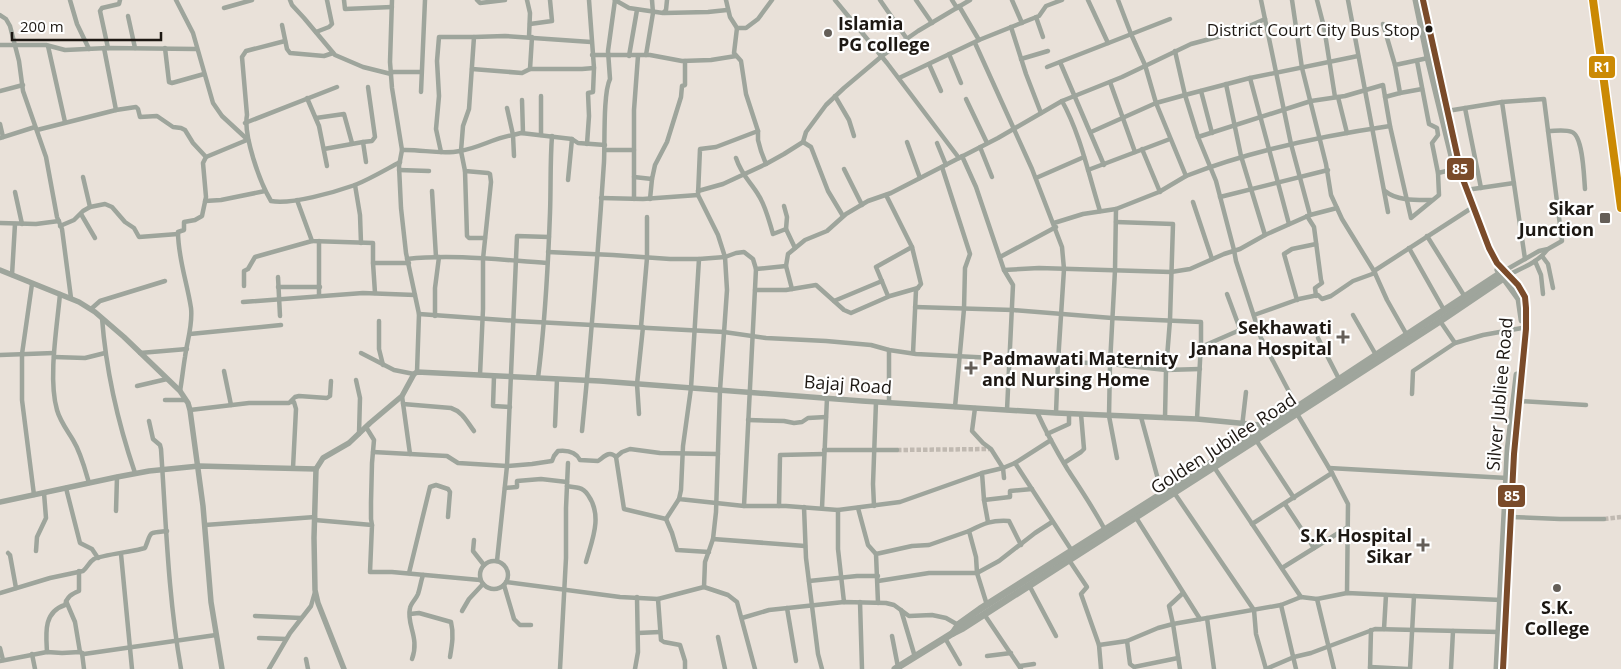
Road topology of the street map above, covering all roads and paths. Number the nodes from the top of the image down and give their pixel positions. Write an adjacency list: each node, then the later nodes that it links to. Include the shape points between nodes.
1 (70, 0): 72 (street)
2 (120, 0): 68 (street, via 119,4 100,10)
3 (176, 0): 71 (street)
4 (252, 0): 37 (street)
5 (290, 0): 54 (street)
6 (327, 0): 54 (street, via 332,24)
7 (344, 0): 35 (street, via 345,9)
8 (392, 0): 35 (street)
9 (425, 0): 99 (street)
10 (477, 0): 11 (street, via 480,3)
11 (505, 0)
12 (528, 0): 49 (street)
13 (550, 0): 49 (street, via 552,20)
14 (589, 0): 63 (street)
15 (615, 0): 38 (street); 79 (street)
16 (652, 0): 40 (street)
17 (667, 0): 41 (street)
18 (726, 0): 39 (street)
19 (772, 0): 53 (street, via 758,19 746,28)
20 (835, 0): 83 (street)
21 (880, 0): 60 (street)
22 (916, 0): 47 (street)
23 (952, 0): 36 (street)
24 (970, 0): 36 (street)
25 (1012, 0): 48 (street)
26 (1062, 0): 44 (street, via 1046,6)
27 (1088, 0): 64 (street)
28 (1118, 0): 55 (street)
29 (1261, 0): 46 (street)
30 (1292, 0): 96 (street)
31 (1317, 0): 90 (street)
32 (1348, 0): 84 (street)
33 (1416, 0): 86 (main road)
34 (1423, 0): 135 (main road)
35 (392, 7): 102 (street)
36 (958, 7): 47 (street); 62 (street)
37 (224, 8)
38 (636, 10): 40 (street); 80 (street)
39 (727, 10): 41 (street); 53 (street)
40 (653, 12): 41 (street); 78 (street)
41 (663, 13)
42 (0, 15): 65 (street, via 8,22)
43 (128, 16): 69 (street)
44 (1036, 17): 48 (street); 56 (street)
45 (1170, 19): 55 (street)
46 (1265, 19): 74 (street, via 1236,32); 100 (street)
47 (932, 23): 60 (street)
48 (1022, 23): 52 (street)
49 (530, 24): 58 (street)
50 (1383, 24): 92 (street)
51 (282, 25): 61 (street)
52 (1010, 27): 62 (street); 85 (street)
53 (736, 28): 82 (street)
54 (316, 32): 75 (street)
55 (1131, 34): 64 (street); 93 (street)
56 (1043, 36)
57 (474, 37): 58 (street); 97 (street); 180 (street, via 439,37 436,129)
58 (531, 37): 63 (street); 98 (street)
59 (0, 39): 66 (street)
60 (907, 39): 83 (street)
61 (285, 41): 75 (street, via 290,53 324,56); 141 (street, via 244,54)
62 (977, 41): 76 (street); 147 (street)
63 (591, 42): 77 (street)
64 (1108, 43): 89 (street)
65 (14, 44): 66 (street); 67 (street); 108 (street)
66 (0, 45)
67 (48, 46): 72 (street, via 64,50); 140 (street)
68 (106, 48): 69 (street); 72 (street); 134 (street)
69 (135, 48): 70 (street)
70 (165, 48): 71 (street); 101 (street, via 170,82)
71 (196, 48): 101 (street)
72 (89, 49)
73 (1048, 51): 85 (street)
74 (1174, 51): 93 (street); 118 (street)
75 (333, 53): 102 (street, via 362,67)
76 (949, 54): 91 (street); 106 (street)
77 (592, 55): 79 (street); 95 (street)
78 (646, 55): 81 (street); 87 (street)
79 (609, 56): 80 (street); 172 (street)
80 (630, 56): 81 (street)
81 (638, 56): 178 (street)
82 (736, 56): 87 (street); 148 (street, via 741,61 746,94)
83 (882, 56): 103 (street); 120 (street)
84 (1358, 56): 90 (street); 112 (street)
85 (1021, 58): 136 (street)
86 (1428, 58): 88 (street); 196 (main road)
87 (685, 61): 211 (street, via 685,85)
88 (1417, 61): 92 (street); 111 (street)
89 (1060, 62): 94 (street); 121 (street)
90 (1329, 62): 96 (street); 122 (street)
91 (929, 64): 103 (street); 114 (street)
92 (1395, 64): 117 (street)
93 (1145, 65): 105 (street); 130 (street)
94 (1047, 67)
95 (594, 68): 98 (street); 170 (street, via 593,92 588,93)
96 (1302, 68): 100 (street); 128 (street)
97 (472, 69): 98 (street, via 522,73); 179 (street)
98 (530, 69)
99 (421, 72): 102 (street); 116 (street)
100 (1277, 73): 104 (street); 133 (street)
101 (204, 74): 163 (street, via 213,103)
102 (391, 74): 177 (street)
103 (899, 78): 185 (street)
104 (1250, 78): 107 (street); 137 (street)
105 (1110, 82): 121 (street); 139 (street)
106 (961, 83)
107 (1226, 84): 115 (street); 143 (street)
108 (22, 85): 113 (street); 145 (street)
109 (337, 86): 124 (street)
110 (368, 87): 164 (street, via 375,137 372,141)
111 (1422, 89): 117 (street); 202 (street, via 1429,124 1436,128 1438,135 1432,143)
112 (1364, 90): 122 (street); 123 (street, via 1383,85); 146 (street)
113 (0, 91)
114 (941, 91)
115 (1201, 91): 118 (street); 152 (street)
116 (420, 92)
117 (1400, 94): 123 (street)
118 (1185, 95): 130 (street); 159 (street)
119 (541, 96): 155 (street)
120 (835, 96): 157 (street); 165 (street, via 806,132)
121 (1075, 96): 127 (street); 150 (street)
122 (1337, 97): 128 (street); 153 (street)
123 (1385, 97): 144 (street)
124 (307, 98): 138 (street); 141 (street)
125 (966, 99): 169 (street)
126 (522, 100): 151 (street)
127 (1062, 101): 136 (street); 186 (street)
128 (1311, 101): 133 (street); 160 (street)
129 (1502, 102): 132 (street); 149 (street, via 1544,99); 214 (street)
130 (1156, 103): 139 (street); 162 (street)
131 (507, 108): 154 (street)
132 (1465, 108): 135 (street); 216 (street)
133 (1284, 109): 137 (street); 171 (street)
134 (116, 110): 140 (street); 184 (street, via 136,107 140,117 157,116 173,127 186,130 192,143)
135 (1447, 111): 221 (main road)
136 (1041, 113): 147 (street)
137 (1260, 117): 143 (street); 176 (street)
138 (316, 118): 167 (street, via 344,114); 174 (street)
139 (1122, 119): 150 (street); 181 (street)
140 (65, 122): 145 (street)
141 (245, 122): 163 (street)
142 (0, 124): 158 (street)
143 (1234, 125): 152 (street); 183 (street)
144 (1390, 126): 146 (street); 231 (street)
145 (36, 128): 158 (street); 252 (street, via 46,157)
146 (1372, 128): 153 (street); 220 (street)
147 (1014, 129): 169 (street); 209 (street)
148 (758, 131): 190 (street); 225 (street, via 716,147 700,149)
149 (1548, 131): 217 (street, via 1571,131 1577,135); 269 (street, via 1562,241)
150 (1090, 132): 191 (street)
151 (522, 133): 154 (street); 155 (street)
152 (1212, 133): 159 (street)
153 (1347, 133): 160 (street)
154 (513, 135): 179 (street); 182 (street)
155 (541, 136): 156 (street)
156 (552, 136): 161 (street); 259 (street)
157 (854, 136)
158 (1, 137)
159 (1198, 137): 194 (street)
160 (1319, 137): 171 (street); 199 (street)
161 (572, 139): 170 (street); 212 (street)
162 (1170, 139): 175 (street); 205 (street)
163 (248, 140): 184 (street); 222 (street)
164 (363, 142): 167 (street); 188 (street)
165 (803, 142): 190 (street); 246 (street, via 810,147 828,191)
166 (907, 142): 208 (street)
167 (352, 143): 174 (street)
168 (937, 143): 193 (street)
169 (987, 143): 173 (street)
170 (587, 144): 172 (street)
171 (1290, 144): 176 (street); 210 (street)
172 (605, 147): 178 (street); 228 (street)
173 (980, 147): 185 (street); 207 (street)
174 (324, 149): 192 (street)
175 (1142, 149): 181 (street); 224 (street)
176 (1268, 149): 183 (street); 213 (street)
177 (402, 150): 180 (street); 189 (street)
178 (634, 150): 206 (street)
179 (461, 151): 180 (street); 201 (street)
180 (440, 152)
181 (1135, 152): 191 (street)
182 (514, 156)
183 (1241, 156): 194 (street); 219 (street)
184 (206, 157): 234 (street, via 203,163)
185 (961, 157): 193 (street); 276 (street, via 976,187)
186 (1084, 157): 198 (street); 209 (street)
187 (736, 158): 203 (street)
188 (366, 162)
189 (400, 162): 197 (street); 215 (street)
190 (766, 164): 203 (street)
191 (1104, 165): 198 (street)
192 (327, 166)
193 (944, 166): 208 (street); 323 (street, via 970,254 965,268)
194 (1211, 166): 205 (street); 227 (street)
195 (844, 169): 236 (street)
196 (1455, 169): 202 (street); 241 (main road)
197 (399, 170): 200 (street); 282 (street)
198 (1088, 170): 242 (street)
199 (1328, 170): 210 (street); 239 (street, via 1331,195)
200 (429, 171)
201 (465, 171): 261 (street, via 467,236); 261 (street, via 490,174)
202 (1438, 173): 233 (street, via 1439,195)
203 (743, 175): 225 (street); 255 (street, via 759,196 773,234)
204 (83, 176): 238 (street)
205 (1186, 176): 224 (street)
206 (634, 177): 211 (street); 229 (street)
207 (992, 177)
208 (920, 178): 226 (street)
209 (1036, 178): 254 (street)
210 (1300, 178): 213 (street); 245 (street)
211 (652, 179): 230 (street)
212 (568, 180)
213 (1277, 182): 219 (street); 253 (street)
214 (1514, 183): 216 (street); 281 (street)
215 (355, 185): 232 (street); 264 (street)
216 (1481, 188): 221 (street)
217 (1585, 189)
218 (432, 190): 274 (street)
219 (1252, 190): 227 (street); 257 (street)
220 (1384, 190): 231 (street); 243 (street)
221 (1466, 190): 295 (main road)
222 (265, 191): 232 (street, via 271,201); 234 (street)
223 (14, 192): 251 (street)
224 (1160, 192): 240 (street)
225 (698, 193): 230 (street); 275 (street)
226 (886, 195): 236 (street); 266 (street)
227 (1220, 197): 270 (street)
228 (601, 198): 229 (street); 272 (street)
229 (634, 199): 230 (street)
230 (650, 199)
231 (1406, 199): 233 (street); 233 (street, via 1411,218)
232 (297, 200): 262 (street)
233 (1432, 200)
234 (205, 201): 256 (street, via 202,216 184,222 184,230)
235 (1193, 202): 280 (street)
236 (862, 205): 246 (street)
237 (784, 206): 255 (street)
238 (90, 207): 244 (street); 256 (street, via 108,205 134,228 139,237)
239 (1337, 208): 245 (street); 294 (street)
240 (1116, 209): 242 (street); 248 (street)
241 (1470, 209): 258 (street); 295 (main road, via 1483,244)
242 (1100, 212): 254 (street, via 1083,214)
243 (1388, 212)
244 (81, 214): 252 (street, via 74,220); 260 (street)
245 (1308, 215): 253 (street); 265 (street, via 1314,227)
246 (843, 216): 267 (street, via 827,231)
247 (647, 217): 277 (street)
248 (1116, 222): 292 (street); 293 (street, via 1173,224)
249 (0, 224): 250 (street)
250 (15, 224): 251 (street); 296 (street)
251 (22, 224): 252 (street)
252 (59, 224): 317 (street)
253 (1289, 224): 257 (street)
254 (1055, 225): 276 (street); 288 (street)
255 (786, 229): 267 (street)
256 (178, 234): 349 (street, via 179,257 191,309)
257 (1264, 235): 270 (street)
258 (1428, 236): 268 (street); 316 (street)
259 (549, 237): 271 (street); 283 (street, via 518,236)
260 (95, 238)
261 (485, 238): 278 (street)
262 (312, 241): 263 (street); 301 (street, via 255,257 244,271)
263 (319, 241): 264 (street); 303 (street)
264 (361, 243): 285 (street, via 373,243)
265 (1316, 244): 315 (street, via 1322,283 1315,288); 319 (street, via 1284,254)
266 (912, 247): 299 (street, via 876,267); 305 (street, via 921,284)
267 (795, 248): 287 (street, via 788,254)
268 (1409, 248): 294 (street); 326 (street)
269 (1548, 249): 273 (street); 281 (street)
270 (1234, 250): 280 (street); 329 (street)
271 (548, 252): 272 (street); 286 (street)
272 (598, 255): 277 (street); 342 (street)
273 (1542, 256): 284 (street); 306 (street, via 1548,264)
274 (438, 257): 278 (street); 282 (street); 332 (street)
275 (725, 257): 279 (street); 290 (street, via 744,252 753,259); 348 (street)
276 (1000, 257): 291 (street)
277 (647, 258): 279 (street); 344 (street)
278 (483, 259): 283 (street); 335 (street)
279 (699, 259): 347 (street)
280 (1212, 259): 293 (street, via 1190,269)
281 (1525, 259): 295 (street)
282 (408, 261): 285 (street); 313 (street)
283 (516, 261): 286 (street); 338 (street)
284 (1535, 261): 295 (street); 311 (street)
285 (373, 263): 308 (street)
286 (547, 263): 340 (street)
287 (786, 266): 290 (street); 304 (street)
288 (1064, 269): 291 (street); 292 (street); 328 (street)
289 (0, 270): 296 (street)
290 (756, 270): 307 (street)
291 (1004, 270): 325 (street, via 1013,285)
292 (1115, 270): 293 (street); 334 (street)
293 (1171, 272): 336 (street)
294 (1375, 272): 315 (street, via 1353,280 1331,296 1322,299); 351 (street)
295 (1503, 274): 316 (main road); 339 (main road, Golden Jubilee Road); 345 (main road, Silver Jubliee Road, via 1519,299); 387 (main road, via 1525,297 1526,329)
296 (12, 275): 300 (street)
297 (278, 277): 302 (street)
298 (165, 281): 324 (street, via 100,301)
299 (882, 281): 314 (street); 320 (street)
300 (32, 284): 309 (street); 361 (street)
301 (244, 286)
302 (278, 287): 303 (street); 318 (street)
303 (320, 287): 312 (street)
304 (792, 288): 307 (street); 320 (street, via 816,285)
305 (918, 288): 314 (street); 322 (street)
306 (1553, 288)
307 (755, 290): 350 (street)
308 (375, 293): 312 (street); 313 (street)
309 (60, 294): 317 (street); 364 (street)
310 (1227, 294): 346 (street)
311 (1544, 294)
312 (319, 295): 318 (street)
313 (415, 295): 327 (street)
314 (888, 296): 320 (street, via 850,312)
315 (1316, 296): 319 (street)
316 (1465, 297): 326 (main road)
317 (71, 298): 324 (street)
318 (279, 299): 321 (street); 331 (street)
319 (1297, 300): 329 (street)
320 (834, 301)
321 (243, 302)
322 (915, 307): 323 (street); 360 (street)
323 (964, 309): 325 (street); 365 (street)
324 (92, 310): 333 (street)
325 (1012, 310): 328 (street); 366 (street)
326 (1444, 310): 351 (main road)
327 (419, 314): 332 (street); 373 (street)
328 (1062, 315): 334 (street); 367 (street)
329 (1254, 315): 341 (street)
330 (1353, 315): 362 (street)
331 (280, 316)
332 (435, 316): 335 (street)
333 (102, 318): 357 (street); 358 (street)
334 (1112, 318): 336 (street); 368 (street)
335 (483, 319): 338 (street); 374 (street)
336 (1170, 320): 354 (street, via 1201,322); 371 (street)
337 (379, 321): 369 (street, via 379,349)
338 (513, 321): 340 (street); 376 (street)
339 (1440, 321): 351 (main road, Golden Jubilee Road); 353 (street)
340 (544, 322): 342 (street); 377 (street)
341 (1256, 323): 346 (street); 409 (street)
342 (592, 324): 344 (street); 382 (street)
343 (281, 325): 349 (street)
344 (642, 327): 347 (street); 384 (street)
345 (1522, 328): 353 (street); 387 (main road, Silver Jubliee Road)
346 (1240, 329): 354 (street)
347 (695, 330): 348 (street); 386 (street)
348 (724, 332): 350 (street); 388 (street)
349 (190, 334): 355 (street)
350 (753, 336): 356 (street, via 870,345); 390 (street)
351 (1408, 337): 362 (main road); 409 (main road, Golden Jubilee Road)
352 (1318, 338): 380 (street)
353 (1455, 343): 392 (street, via 1413,371)
354 (1201, 347): 370 (street)
355 (187, 349): 358 (street); 389 (street)
356 (889, 350): 360 (street); 400 (street)
357 (105, 353): 364 (street, via 85,358); 456 (street)
358 (140, 353): 378 (street)
359 (361, 353): 369 (street)
360 (913, 353): 365 (street)
361 (22, 354): 363 (street); 364 (street); 468 (street, via 22,400)
362 (1376, 354): 380 (main road)
363 (0, 355)
364 (54, 355): 460 (street, via 56,409 78,448)
365 (959, 356): 366 (street); 405 (street)
366 (1009, 358): 367 (street); 408 (street)
367 (1058, 362): 368 (street); 411 (street)
368 (1110, 364): 371 (street); 415 (street)
369 (383, 365): 373 (street)
370 (1200, 369): 371 (street); 419 (street)
371 (1166, 370): 418 (street)
372 (224, 371): 402 (street)
373 (415, 373): 374 (street, Bajaj Road); 393 (street)
374 (480, 375): 375 (street, Bajaj Road)
375 (494, 376): 376 (street, Bajaj Road); 404 (street, via 493,406)
376 (511, 377): 377 (street, Bajaj Road); 404 (street)
377 (538, 378): 379 (street, Bajaj Road)
378 (166, 379): 385 (street); 389 (street)
379 (558, 379): 382 (street, Bajaj Road); 424 (street)
380 (1339, 379): 409 (main road)
381 (356, 380): 429 (street, via 360,398)
382 (587, 380): 384 (street, Bajaj Road); 428 (street)
383 (331, 381): 398 (street, via 329,397 297,396)
384 (637, 384): 386 (street, Bajaj Road); 412 (street)
385 (137, 386)
386 (691, 388): 388 (street, Bajaj Road); 438 (street)
387 (1518, 388): 397 (main road); 459 (main road, Silver Jubliee Road)
388 (720, 390): 390 (street, Bajaj Road); 440 (street)
389 (180, 392): 396 (street)
390 (749, 392): 394 (street, Bajaj Road); 420 (street)
391 (1246, 392): 422 (street)
392 (1412, 394)
393 (402, 396): 401 (street); 423 (street)
394 (827, 398): 399 (street, Bajaj Road); 416 (street)
395 (165, 400): 396 (street)
396 (186, 400): 407 (street)
397 (1519, 401): 403 (street); 485 (main road)
398 (291, 402): 402 (street); 449 (street, via 296,409)
399 (876, 402): 400 (street, Bajaj Road); 435 (street)
400 (889, 402): 405 (street, Bajaj Road)
401 (403, 404): 427 (street, via 457,410); 439 (street)
402 (231, 405): 407 (street)
403 (1586, 405)
404 (510, 407): 447 (street)
405 (955, 407): 406 (street, Bajaj Road)
406 (975, 408): 408 (street, Bajaj Road); 450 (street, via 972,431 991,449)
407 (190, 410): 446 (street)
408 (1007, 410): 410 (street, Bajaj Road)
409 (1296, 410): 425 (main road); 426 (main road, Golden Jubilee Road); 451 (street)
410 (1037, 412): 411 (street, Bajaj Road); 430 (street)
411 (1056, 413): 413 (street, Bajaj Road)
412 (639, 414)
413 (1069, 414): 414 (street, Bajaj Road); 430 (street, via 1069,424)
414 (1081, 414): 415 (street, Bajaj Road); 445 (street, via 1084,449)
415 (1109, 416): 417 (street, Bajaj Road); 442 (street)
416 (826, 417): 420 (street, via 794,423); 437 (street)
417 (1141, 417): 418 (street, Bajaj Road); 467 (street)
418 (1164, 418): 419 (street, Bajaj Road)
419 (1197, 419): 422 (street, Bajaj Road)
420 (748, 420): 475 (street)
421 (148, 421): 453 (street, via 153,439 161,446)
422 (1242, 423): 425 (street, Bajaj Road); 433 (street)
423 (366, 426): 429 (street); 436 (street, via 374,440)
424 (555, 426)
425 (1268, 426): 426 (street, Bajaj Road); 433 (main road)
426 (1277, 427): 432 (main road, Golden Jubilee Road)
427 (474, 431)
428 (582, 431)
429 (358, 434): 452 (street, via 323,458)
430 (1047, 434): 431 (street)
431 (1051, 440): 444 (street); 445 (street)
432 (1256, 440): 448 (main road, Golden Jubilee Road); 469 (street)
433 (1240, 444): 465 (main road)
434 (897, 450): 435 (street)
435 (874, 451): 437 (street); 477 (street)
436 (373, 452): 439 (street); 493 (street)
437 (824, 452): 476 (street, via 780,455); 479 (street)
438 (683, 453): 440 (street); 441 (street, via 630,449); 470 (street)
439 (410, 454): 447 (street, via 448,456 458,463)
440 (718, 454): 473 (street)
441 (616, 457): 447 (street, via 609,454 598,461 580,460 577,455 564,450 558,451 552,461); 487 (street, via 624,510)
442 (1116, 458)
443 (568, 463): 461 (street)
444 (1015, 463): 450 (street); 464 (street)
445 (1064, 463): 495 (street)
446 (199, 466): 449 (street); 453 (street); 492 (street)
447 (507, 466): 463 (street)
448 (1214, 467): 465 (main road, Golden Jubilee Road); 491 (street)
449 (293, 468): 452 (street)
450 (1003, 468): 454 (street); 458 (street)
451 (1329, 468): 455 (street); 459 (street)
452 (316, 469): 486 (street)
453 (163, 470): 456 (street); 496 (street)
454 (982, 473): 471 (street); 477 (street, via 913,499)
455 (1332, 473): 469 (street); 494 (street, via 1348,504)
456 (135, 474): 457 (street)
457 (118, 477): 460 (street); 481 (street)
458 (1004, 478)
459 (1507, 478): 537 (main road, Silver Jubliee Road)
460 (89, 483): 462 (street)
461 (567, 484): 463 (street, via 541,479 517,480 517,487); 511 (street, via 584,490 595,508 595,526); 526 (street)
462 (66, 488): 466 (street); 509 (street, via 80,543 92,549)
463 (505, 488): 510 (street)
464 (1032, 489): 471 (street, via 1010,491 1010,497); 490 (street)
465 (1172, 490): 467 (main road); 483 (main road, Golden Jubilee Road); 547 (street)
466 (44, 493): 468 (street); 503 (street, via 46,518 37,537)
467 (1162, 494): 483 (main road)
468 (34, 495): 472 (street)
469 (1294, 498): 474 (street)
470 (679, 499): 473 (street); 487 (street)
471 (984, 500): 489 (street)
472 (0, 502)
473 (716, 504): 475 (street); 498 (street)
474 (1285, 504): 491 (street); 502 (street)
475 (744, 506): 476 (street)
476 (779, 506): 478 (street)
477 (874, 506): 480 (street)
478 (804, 507): 479 (street); 501 (street)
479 (822, 508): 482 (street)
480 (858, 508): 482 (street); 507 (street, via 866,540)
481 (116, 510)
482 (838, 510): 518 (street)
483 (1134, 515): 495 (main road); 508 (main road, Golden Jubilee Road); 529 (street)
484 (448, 517): 515 (street, via 450,492 436,485 430,487)
485 (1511, 517): 488 (street); 537 (main road)
486 (315, 519): 492 (street); 493 (street); 527 (street)
487 (666, 519): 504 (street, via 677,550)
488 (1604, 519)
489 (988, 522): 497 (street); 500 (street, via 1009,521)
490 (1052, 522): 500 (street); 508 (street)
491 (1252, 524): 513 (street)
492 (205, 525): 566 (street, via 210,602)
493 (372, 525): 515 (street, via 370,572)
494 (1348, 527): 502 (street); 530 (street)
495 (1105, 530): 508 (main road)
496 (167, 531): 506 (street, via 151,533 144,548); 573 (street)
497 (969, 531): 507 (street, via 929,544); 516 (street)
498 (713, 539): 501 (street); 504 (street)
499 (474, 540): 512 (street, via 473,551)
500 (1021, 545): 516 (street)
501 (805, 546): 520 (street)
502 (1314, 548): 513 (street)
503 (36, 551)
504 (708, 552): 524 (street)
505 (8, 553): 525 (street)
506 (121, 554): 509 (street); 577 (street)
507 (876, 554): 519 (street)
508 (1072, 556): 523 (main road, Golden Jubilee Road); 543 (main road); 575 (street, via 1087,587 1081,594)
509 (98, 558): 514 (street, via 85,570)
510 (497, 561): 512 (street); 522 (street, via 507,569)
511 (586, 562)
512 (484, 565): 521 (street, via 479,573)
513 (1282, 568): 534 (street)
514 (79, 571): 525 (street); 538 (street, via 79,591)
515 (409, 573): 517 (street)
516 (977, 573): 519 (street); 543 (street)
517 (423, 575): 521 (street); 549 (street)
518 (841, 578): 519 (street); 520 (street); 539 (street)
519 (878, 578): 541 (street)
520 (809, 581): 542 (street)
521 (482, 582): 522 (street, via 490,589); 548 (street)
522 (505, 584): 526 (street); 557 (street, via 514,619 520,625)
523 (1029, 585): 550 (main road, Golden Jubilee Road); 568 (street)
524 (704, 587): 535 (street); 553 (street, via 728,595 737,602)
525 (16, 588): 528 (street)
526 (564, 588): 533 (street); 606 (street)
527 (315, 590): 552 (street, via 311,606); 605 (street)
528 (0, 592)
529 (1183, 593): 555 (street); 556 (street, via 1169,606)
530 (1347, 593): 531 (street); 536 (street)
531 (1386, 595): 532 (street); 559 (street)
532 (1414, 596): 537 (street); 561 (street)
533 (637, 597): 535 (street); 565 (street)
534 (1300, 597): 536 (street); 544 (street)
535 (658, 599): 563 (street)
536 (1317, 599): 576 (street)
537 (1504, 600): 564 (main road, Silver Jubliee Road); 622 (main road)
538 (66, 601): 579 (street, via 47,622); 580 (street, via 75,622)
539 (844, 602): 540 (street); 542 (street)
540 (860, 602): 541 (street); 612 (street)
541 (878, 602): 546 (street)
542 (813, 606): 545 (street); 611 (street)
543 (987, 606): 558 (main road)
544 (1281, 606): 547 (street); 587 (street)
545 (787, 608): 553 (street); 591 (street)
546 (901, 610): 558 (street, via 909,616 939,616); 585 (street)
547 (1254, 610): 554 (street); 616 (street, via 1256,634)
548 (462, 611)
549 (410, 614): 584 (street, via 419,613 451,622); 589 (street, via 415,644)
550 (984, 614): 558 (main road, Golden Jubilee Road); 581 (street)
551 (255, 616): 552 (street)
552 (302, 618): 572 (street)
553 (742, 618): 610 (street)
554 (1207, 618): 555 (street); 615 (street)
555 (1200, 620): 556 (street)
556 (1173, 624): 574 (street); 586 (street)
557 (531, 625)
558 (961, 626): 571 (main road)
559 (1384, 629): 560 (street); 561 (street)
560 (1371, 630): 576 (street); 597 (street)
561 (1412, 630): 562 (street); 619 (street)
562 (1453, 631): 564 (street); 620 (street)
563 (660, 632): 565 (street); 608 (street, via 664,642 680,645)
564 (1499, 632): 621 (main road, Silver Jubliee Road)
565 (638, 633): 607 (street)
566 (216, 635): 573 (street); 602 (street)
567 (892, 636): 596 (street)
568 (1056, 636)
569 (718, 637): 609 (street)
570 (259, 638): 572 (street)
571 (945, 638): 585 (main road); 592 (street)
572 (286, 639): 603 (street)
573 (176, 641): 577 (street); 601 (street)
574 (1127, 641): 575 (street); 586 (street, via 1130,664 1134,666)
575 (1099, 645): 613 (street)
576 (1328, 646): 587 (street); 618 (street)
577 (130, 647): 580 (street); 600 (street)
578 (0, 648): 590 (street)
579 (47, 652): 580 (street); 582 (street)
580 (81, 652): 599 (street)
581 (1011, 653): 583 (street); 595 (street)
582 (32, 654): 590 (street); 598 (street)
583 (987, 656)
584 (450, 657)
585 (915, 657): 594 (main road)
586 (1178, 658): 614 (street)
587 (1294, 658): 616 (street); 617 (street)
588 (306, 659): 604 (street)
589 (412, 659)
590 (1, 660)
591 (796, 661)
592 (960, 664)
593 (1034, 664): 595 (street)
594 (907, 665): 596 (main road)
595 (1020, 667)
596 (896, 668)
597 (1370, 668): 619 (street)
598 (35, 669)
599 (84, 669)
600 (132, 669)
601 (181, 669)
602 (222, 669)
603 (269, 669)
604 (308, 669)
605 (344, 669)
606 (560, 669)
607 (635, 669)
608 (685, 669)
609 (724, 669)
610 (755, 669)
611 (822, 669)
612 (862, 669)
613 (1101, 669)
614 (1180, 669)
615 (1214, 669)
616 (1266, 669)
617 (1296, 669)
618 (1334, 669)
619 (1409, 669)
620 (1451, 669)
621 (1497, 669)
622 (1503, 669)

